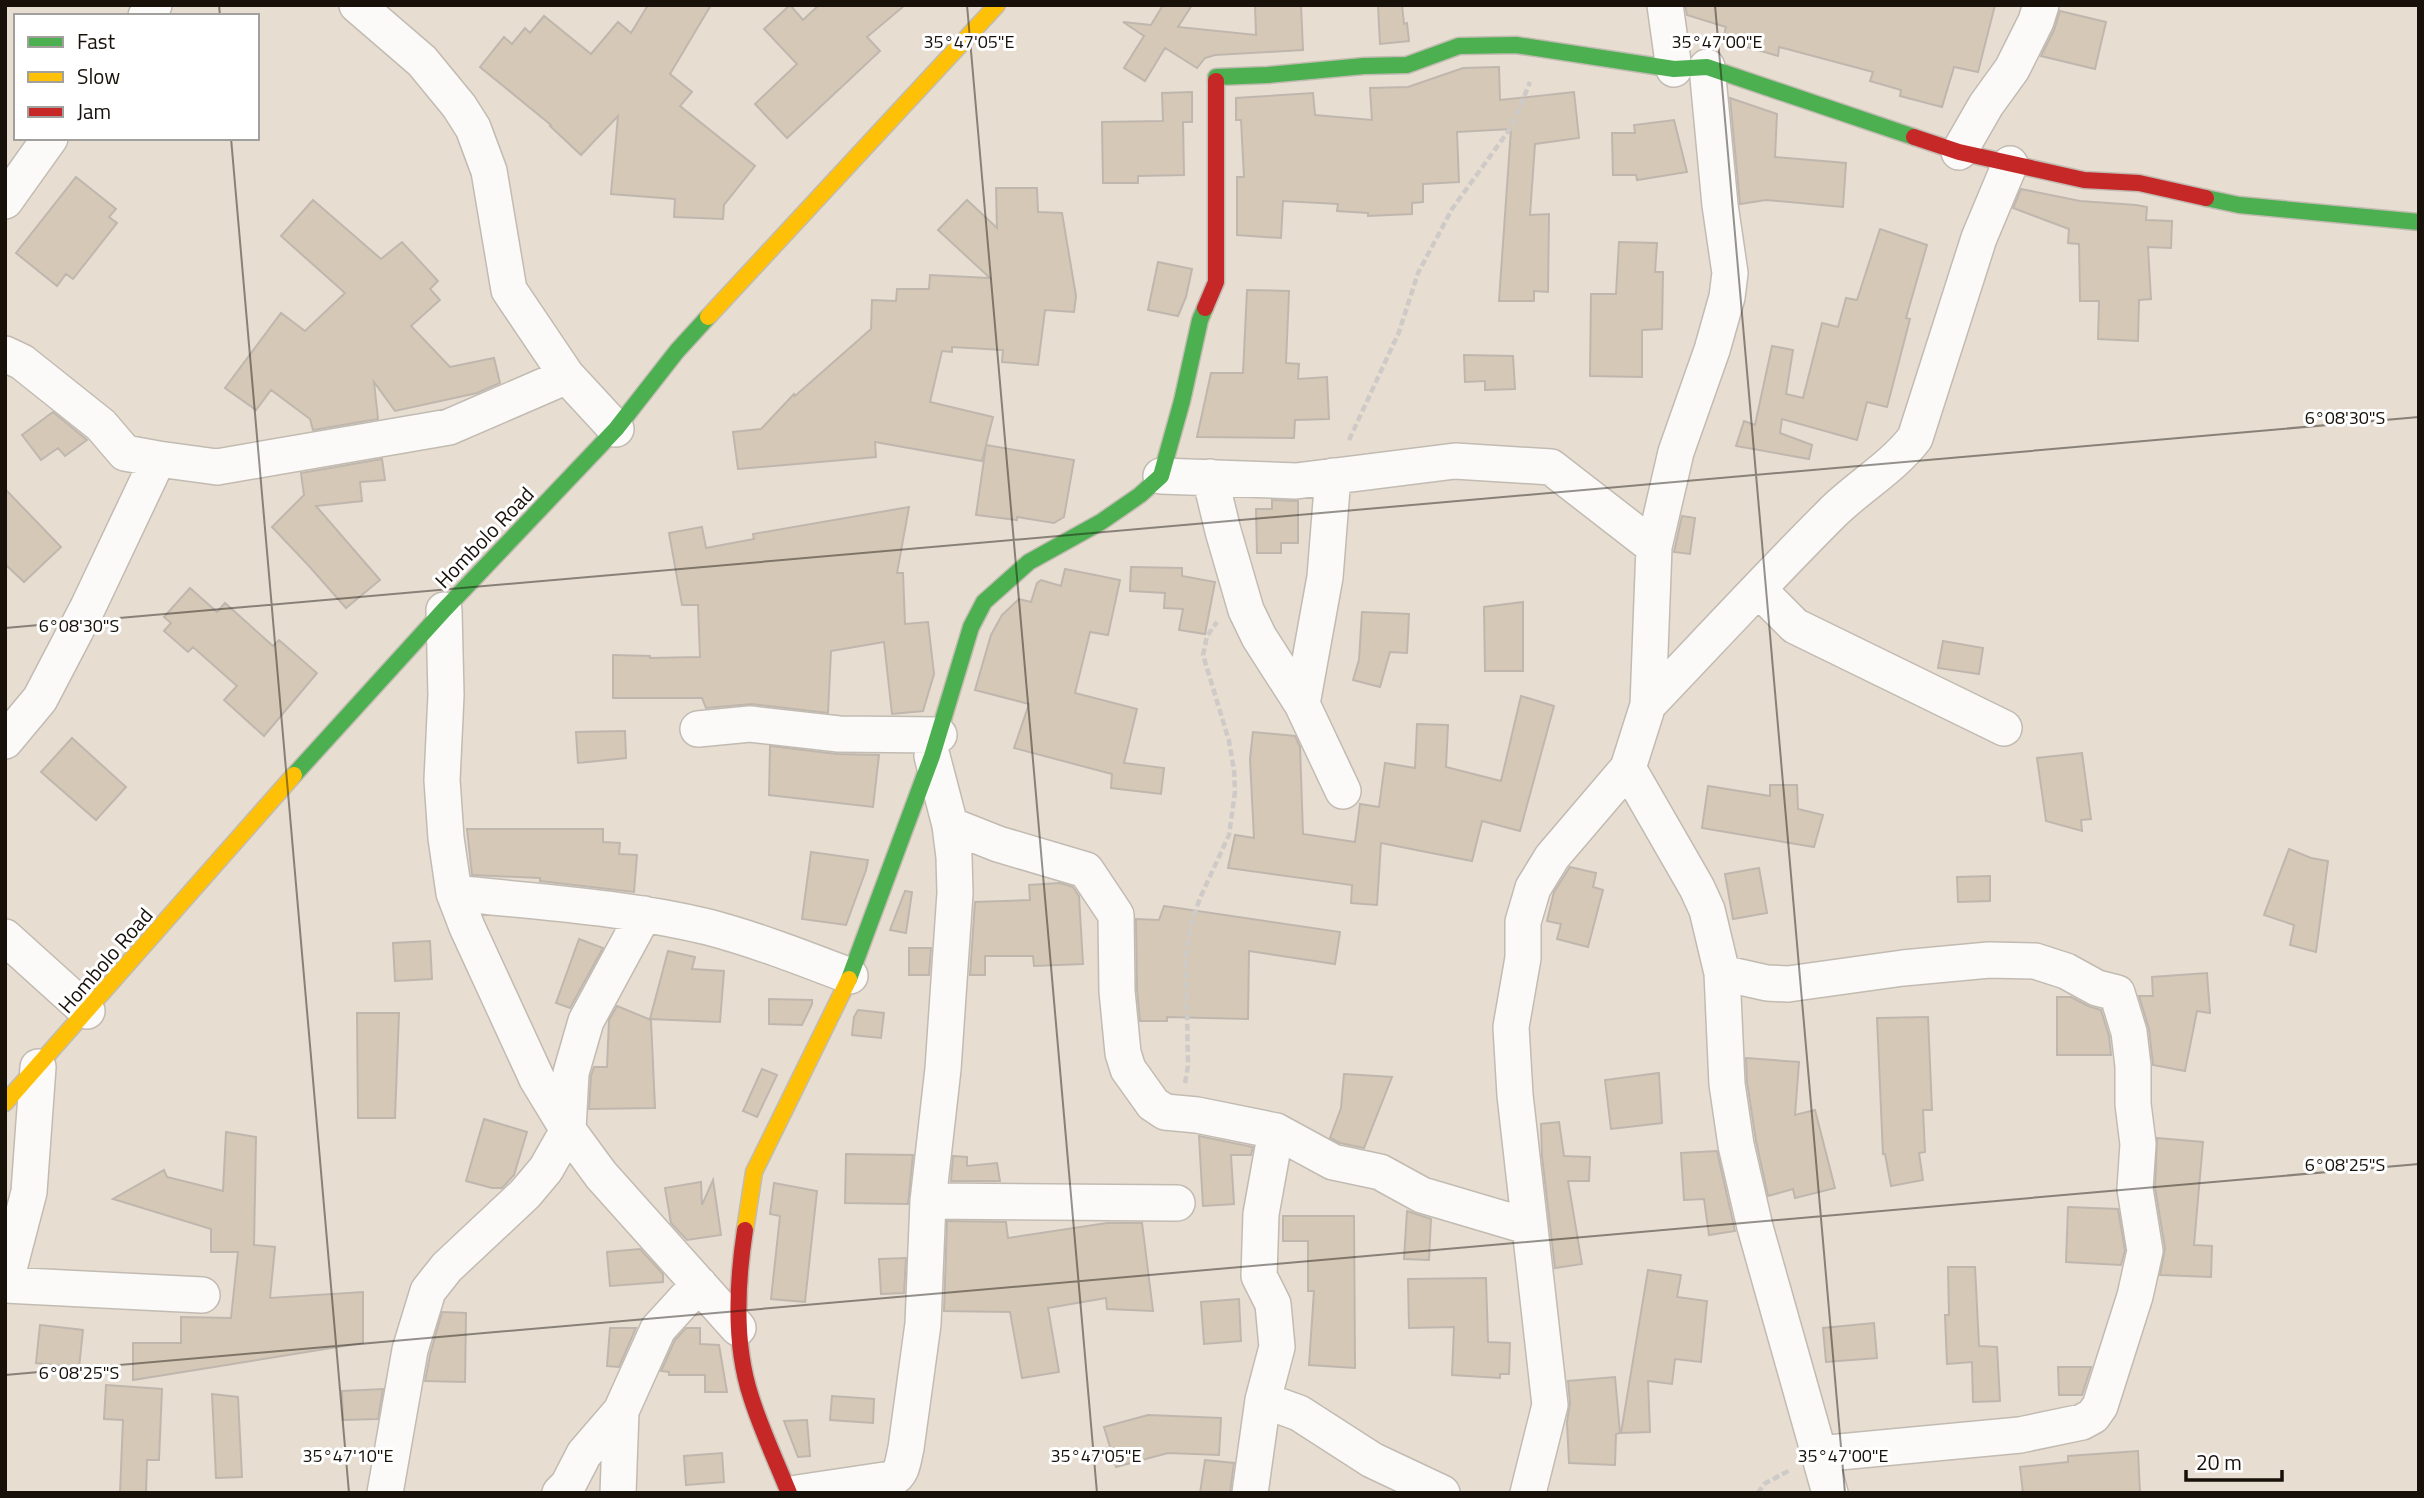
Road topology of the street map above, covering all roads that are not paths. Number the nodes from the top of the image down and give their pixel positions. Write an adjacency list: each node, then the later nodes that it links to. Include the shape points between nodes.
1 (357, 5): 12 (street, via 422,61 473,128 489,172 509,290)
2 (997, 5): 13 (street, Hombolo Road, via 684,344)
3 (1665, 5): 5 (street)
4 (2041, 5): 7 (street, via 2012,69)
5 (1690, 68): 7 (street); 15 (street, via 1516,45 1459,46 1406,65 1216,77 1216,282 1200,320); 18 (street, via 1730,273 1712,350 1676,452)
6 (49, 140): 9 (street)
7 (1959, 152): 8 (street)
8 (2010, 164): 10 (street, via 2084,180 2139,183 2239,205); 19 (street, via 1979,238 1915,438 1839,506)
9 (5, 201)
10 (2419, 222)
11 (5, 354): 14 (street, via 22,362 93,418 125,453)
12 (567, 376): 13 (street); 14 (street, via 449,427 217,467)
13 (616, 429): 20 (street, Hombolo Road)
14 (158, 459): 25 (street, via 40,699)
15 (1161, 476): 17 (street); 26 (street, via 1101,522 1030,562 985,601 971,627)
16 (1333, 476): 17 (street, via 1296,481); 18 (street, via 1455,461 1551,467); 21 (street, via 1325,577)
17 (1210, 477): 21 (street, via 1241,596 1259,637)
18 (1654, 547): 22 (street)
19 (1758, 589): 22 (street); 23 (street, via 1795,626)
20 (444, 610): 30 (street, via 442,780); 35 (street, Hombolo Road)
21 (1302, 704): 28 (street)
22 (1648, 705): 27 (street)
23 (2004, 727)
24 (698, 729): 26 (street, via 750,724)
25 (5, 741)
26 (935, 745): 29 (street); 34 (street)
27 (1628, 768): 33 (street, via 1707,909); 42 (street, via 1552,858 1533,888 1523,922 1523,958 1511,1027)
28 (1343, 791)
29 (950, 825): 39 (street, via 1086,870 1116,915 1122,1053 1153,1104 1165,1112); 40 (street, via 954,893 943,1069)
30 (454, 893): 31 (street); 38 (street, via 537,1079)
31 (643, 914): 34 (street, via 768,944); 38 (street, via 586,1021 571,1073)
32 (5, 937): 35 (street)
33 (1722, 973): 49 (street, via 1727,1084 1736,1145); 49 (street, via 1788,984 1903,968 2035,961 2117,993 2129,1032 2138,1144 2135,1189 2145,1251 2119,1349 2093,1416 2020,1435)
34 (850, 976): 46 (street, via 754,1172 741,1255)
35 (87, 1012): 36 (street, Hombolo Road)
36 (38, 1067): 37 (street, Hombolo Road); 43 (street, via 29,1192)
37 (5, 1103)
38 (568, 1130): 44 (street, via 601,1175); 50 (street, via 525,1194 447,1267 428,1292 410,1349)
39 (1276, 1131): 42 (street, via 1334,1162 1380,1172 1422,1195); 47 (street, via 1261,1214 1259,1276 1273,1304 1277,1347)
40 (928, 1201): 41 (street); 54 (street, via 923,1324 901,1468 891,1479)
41 (1177, 1203)
42 (1530, 1227): 57 (street, via 1550,1405)
43 (5, 1284): 45 (street)
44 (699, 1284): 46 (street); 48 (street, via 658,1329)
45 (202, 1294)
46 (738, 1328): 53 (street, via 750,1395)
47 (1263, 1400): 55 (street); 56 (street, via 1299,1413 1372,1460)
48 (621, 1411): 51 (street, via 584,1454); 52 (street)
49 (1818, 1454): 58 (street)
50 (384, 1493)
51 (559, 1493)
52 (618, 1493)
53 (789, 1493)
54 (797, 1493)
55 (1250, 1493)
56 (1442, 1493)
57 (1528, 1493)
58 (1830, 1493)

